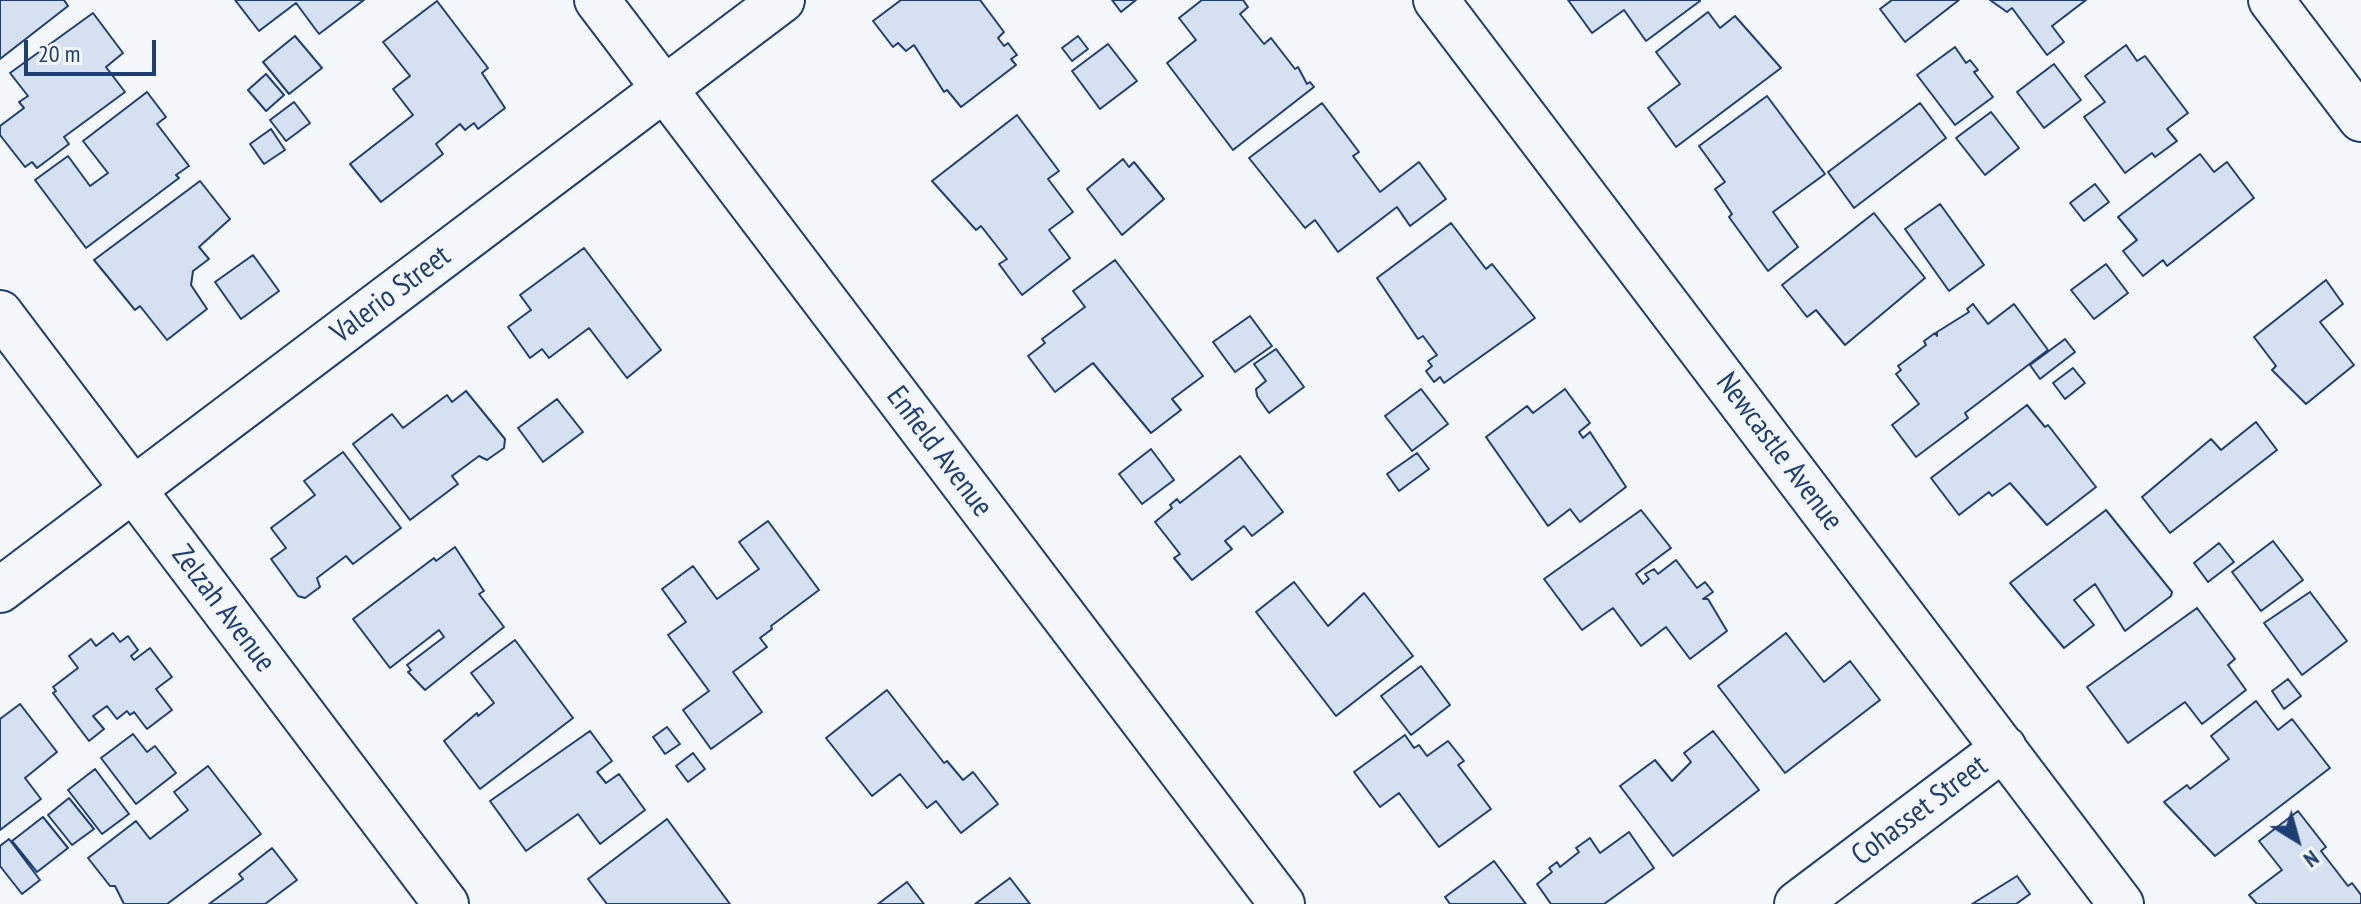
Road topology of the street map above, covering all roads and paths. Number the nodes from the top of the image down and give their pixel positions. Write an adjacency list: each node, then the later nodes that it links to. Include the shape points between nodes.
1 (597, 0): 5 (street, Enfield Avenue)
2 (782, 0): 5 (street, Valerio Street)
3 (1436, 0): 10 (street, Newcastle Avenue)
4 (2271, 0): 6 (street)
5 (664, 88): 8 (street, Valerio Street); 12 (street, Enfield Avenue)
6 (2361, 119)
7 (0, 313): 8 (street, Zelzah Avenue)
8 (133, 489): 9 (street, Valerio Street); 11 (street, Zelzah Avenue)
9 (0, 590)
10 (2004, 748): 13 (street, Cohasset Street); 14 (street, Newcastle Avenue)
11 (446, 904)
12 (1282, 904)
13 (1797, 904)
14 (2121, 904)

